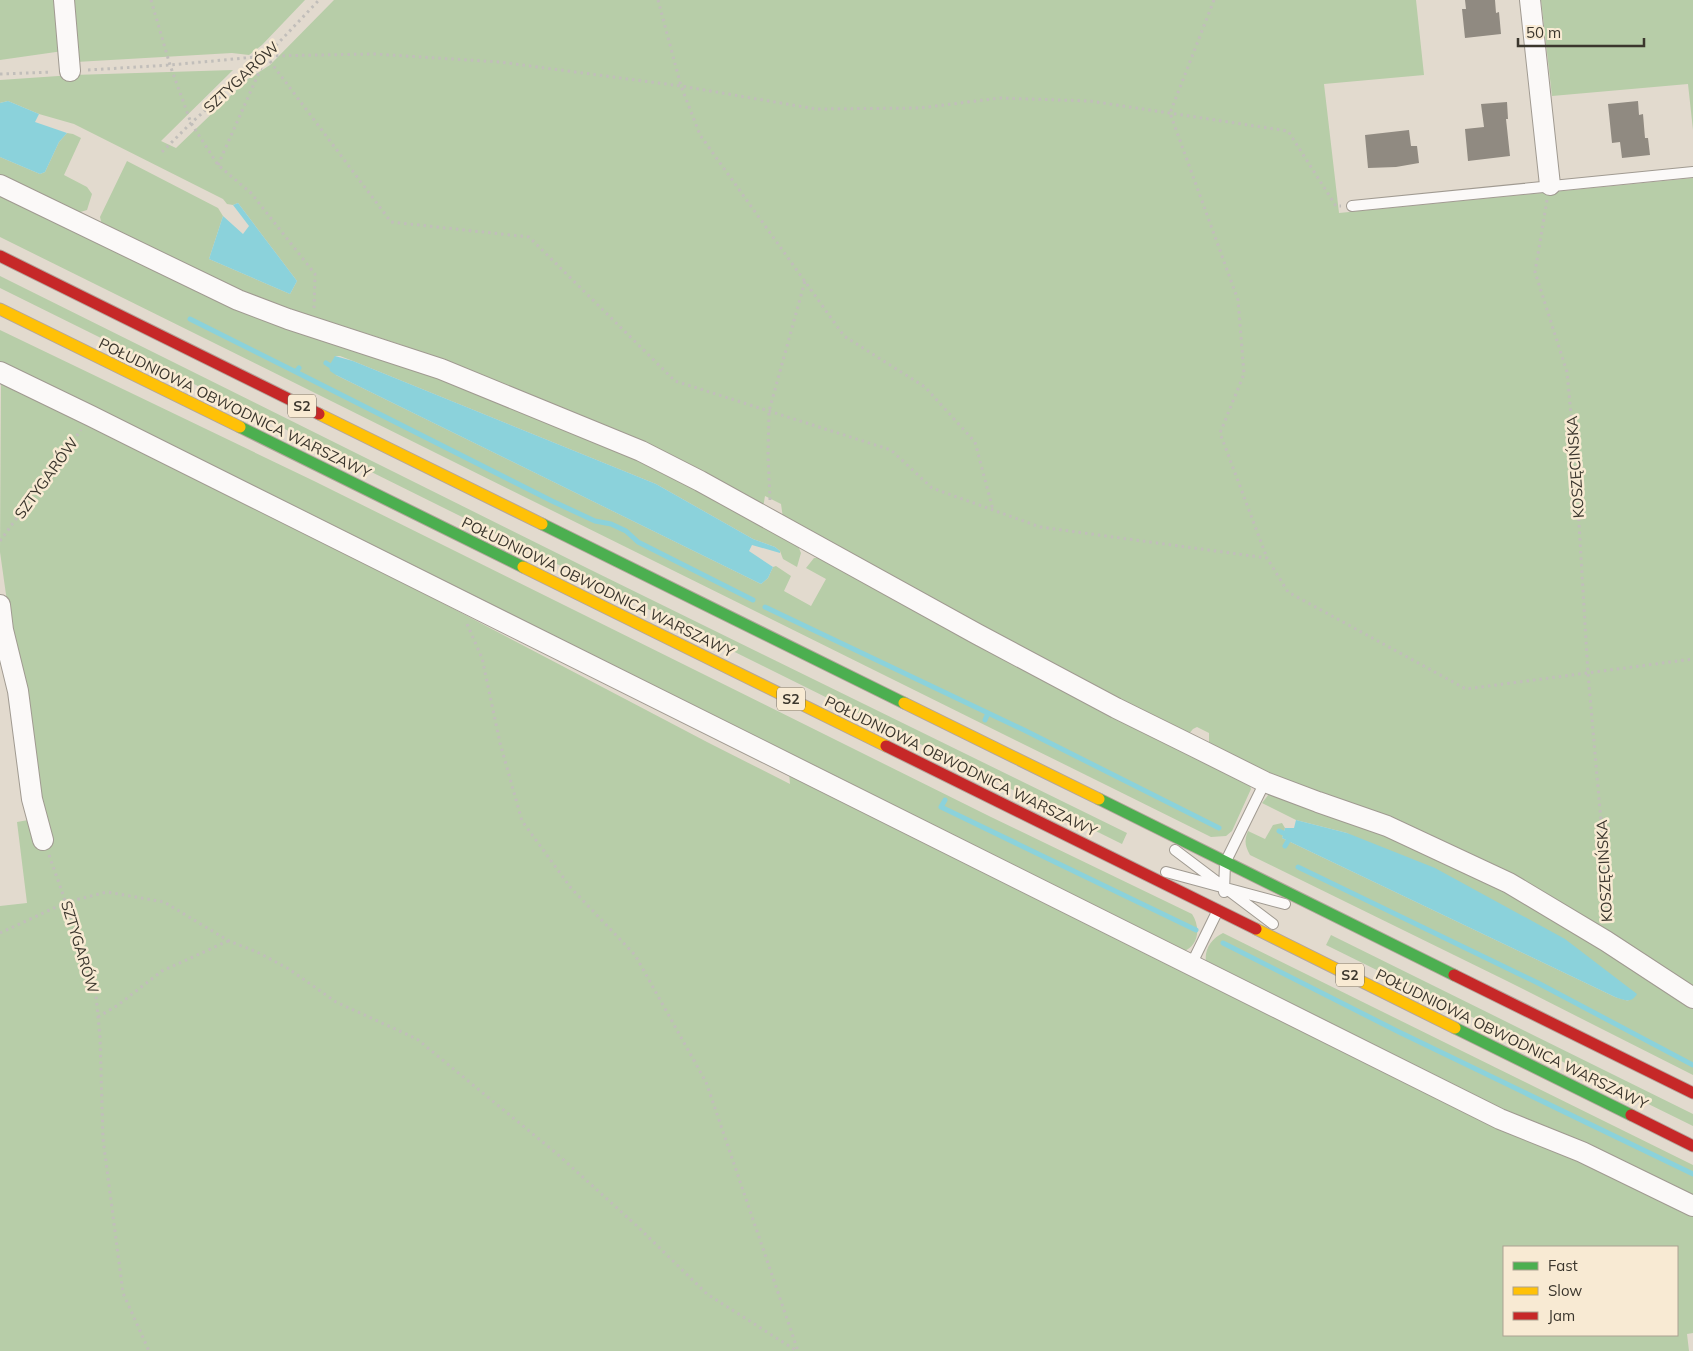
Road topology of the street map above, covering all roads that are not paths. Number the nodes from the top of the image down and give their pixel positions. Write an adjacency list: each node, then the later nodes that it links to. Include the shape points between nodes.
1 (64, 0): 3 (street)
2 (1530, 0): 6 (street)
3 (70, 71)
4 (1693, 172): 6 (lane)
5 (0, 185): 12 (street, via 238,300 441,369 641,451 1107,703)
6 (1550, 185): 7 (lane)
7 (1352, 206)
8 (0, 256): 13 (highway, POŁUDNIOWA OBWODNICA WARSZAWY / S2)
9 (0, 308): 15 (highway, POŁUDNIOWA OBWODNICA WARSZAWY / S2)
10 (0, 372): 21 (street)
11 (0, 605): 14 (street, via 18,691 32,799)
12 (1265, 782): 16 (lane); 22 (street, via 1387,826 1509,883 1606,940)
13 (1133, 817): 16 (highway, POŁUDNIOWA OBWODNICA WARSZAWY / S2); 17 (lane)
14 (43, 840)
15 (1114, 858): 17 (lane); 18 (highway, POŁUDNIOWA OBWODNICA WARSZAWY / S2)
16 (1225, 863): 17 (lane); 19 (highway, POŁUDNIOWA OBWODNICA WARSZAWY / S2)
17 (1225, 888): 18 (lane); 19 (lane); 20 (lane)
18 (1218, 910): 20 (highway, POŁUDNIOWA OBWODNICA WARSZAWY / S2); 21 (lane)
19 (1338, 918): 23 (highway, POŁUDNIOWA OBWODNICA WARSZAWY / S2)
20 (1319, 960): 24 (highway, POŁUDNIOWA OBWODNICA WARSZAWY / S2)
21 (1191, 965): 25 (street, via 1500,1119 1582,1152)
22 (1693, 998)
23 (1693, 1093)
24 (1693, 1146)
25 (1693, 1206)

